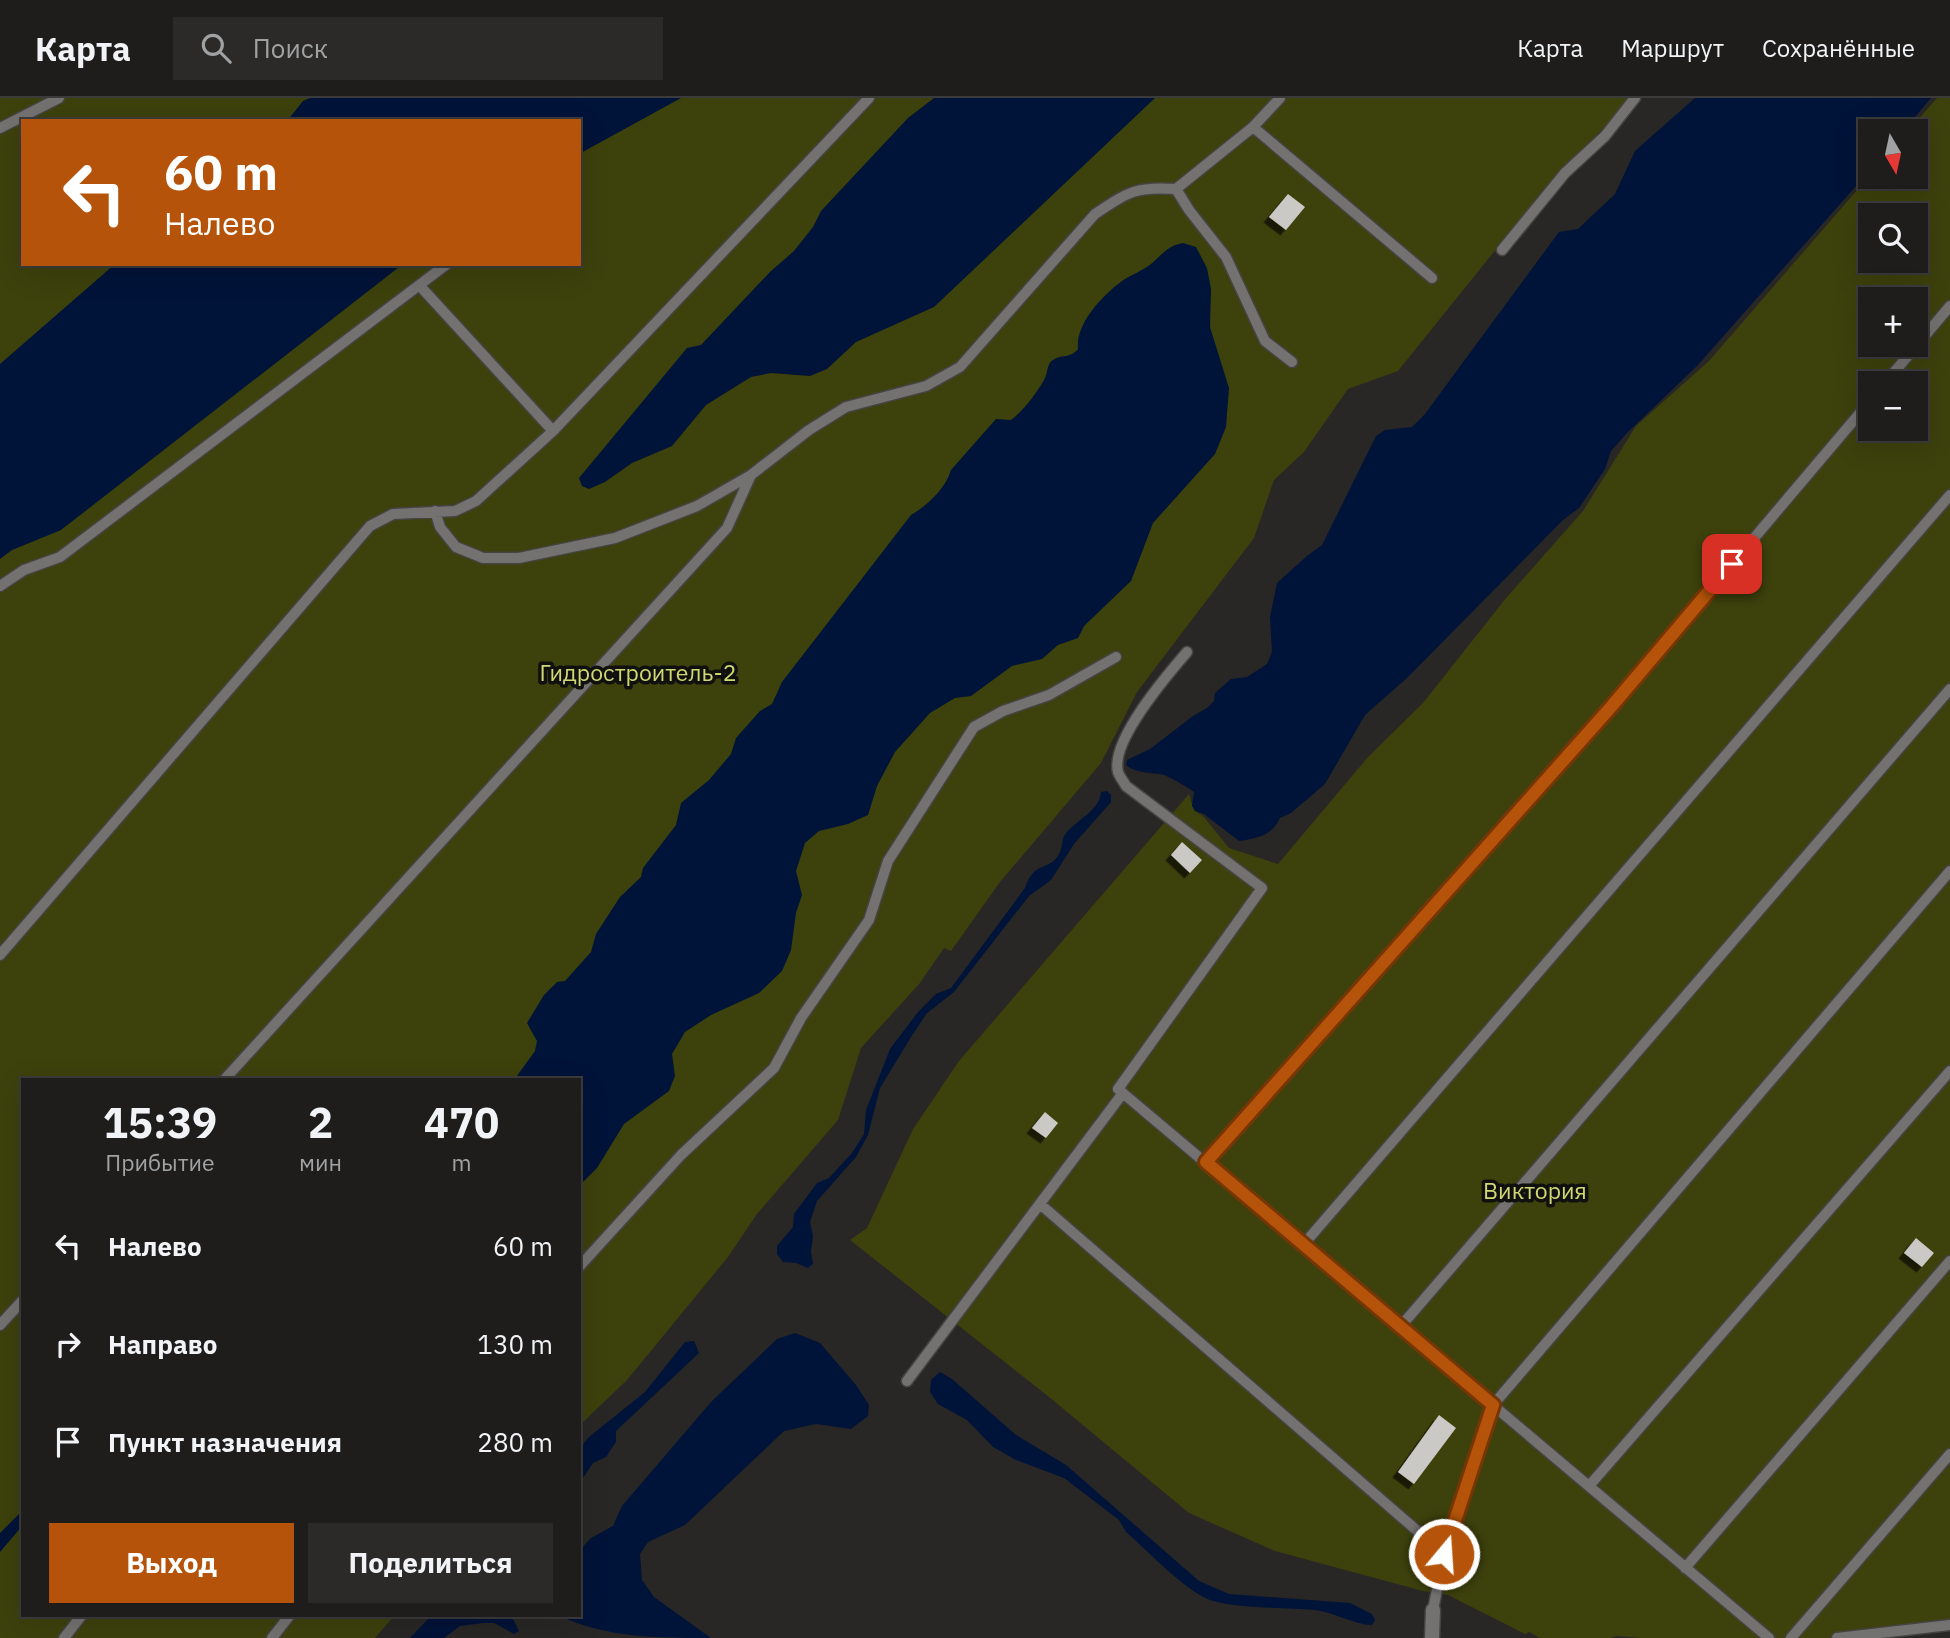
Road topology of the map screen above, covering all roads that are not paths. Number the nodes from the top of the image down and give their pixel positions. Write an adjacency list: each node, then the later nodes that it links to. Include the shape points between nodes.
1 (59, 98): 6 (lane)
2 (869, 98): 16 (lane)
3 (1280, 98): 5 (lane)
4 (1636, 98): 8 (lane, via 1605,136 1565,173)
5 (1253, 127): 7 (lane); 10 (lane)
6 (0, 128)
7 (1176, 188): 13 (lane, via 1226,257 1265,341); 17 (lane, via 1147,187 1121,196 1095,214 960,367 926,386 846,407)
8 (1502, 250)
9 (445, 266): 11 (lane)
10 (1432, 278)
11 (420, 286): 16 (lane); 20 (lane, via 60,557 24,570)
12 (1950, 306): 14 (lane)
13 (1292, 362)
14 (1895, 371)
15 (1858, 415): 29 (lane, via 1611,707)
16 (553, 431): 19 (lane, via 476,501 455,511)
17 (751, 475): 19 (lane, via 696,506 615,538 519,558 483,558 456,547 440,527); 27 (lane, via 727,528)
18 (1950, 495): 31 (lane)
19 (435, 511): 25 (lane, via 393,514 370,526)
20 (0, 586)
21 (1187, 652): 28 (lane, via 1150,695 1119,751 1118,772 1126,786 1262,888 1118,1089)
22 (1116, 657): 33 (lane, via 1049,695 1003,710 974,727 888,861 869,920 801,1018 774,1068 681,1155)
23 (1950, 689): 36 (lane)
24 (1950, 872): 38 (lane)
25 (0, 955)
26 (1950, 1071): 40 (lane)
27 (226, 1078)
28 (1123, 1093): 29 (lane); 30 (lane)
29 (1206, 1162): 31 (lane)
30 (1040, 1204): 37 (lane); 41 (lane)
31 (1304, 1244): 36 (lane)
32 (1950, 1262): 42 (lane)
33 (581, 1265)
34 (21, 1302): 35 (lane)
35 (0, 1325)
36 (1401, 1326): 38 (lane)
37 (907, 1381)
38 (1493, 1405): 40 (lane); 41 (lane)
39 (1950, 1454): 51 (lane)
40 (1589, 1486): 42 (lane)
41 (1444, 1554): 43 (lane)
42 (1685, 1568): 50 (lane)
43 (1433, 1610): 49 (street)
44 (80, 1617): 47 (lane)
45 (288, 1617): 48 (lane)
46 (1950, 1625): 52 (lane)
47 (64, 1638)
48 (272, 1638)
49 (1432, 1638)
50 (1769, 1638)
51 (1791, 1638)
52 (1837, 1638)

